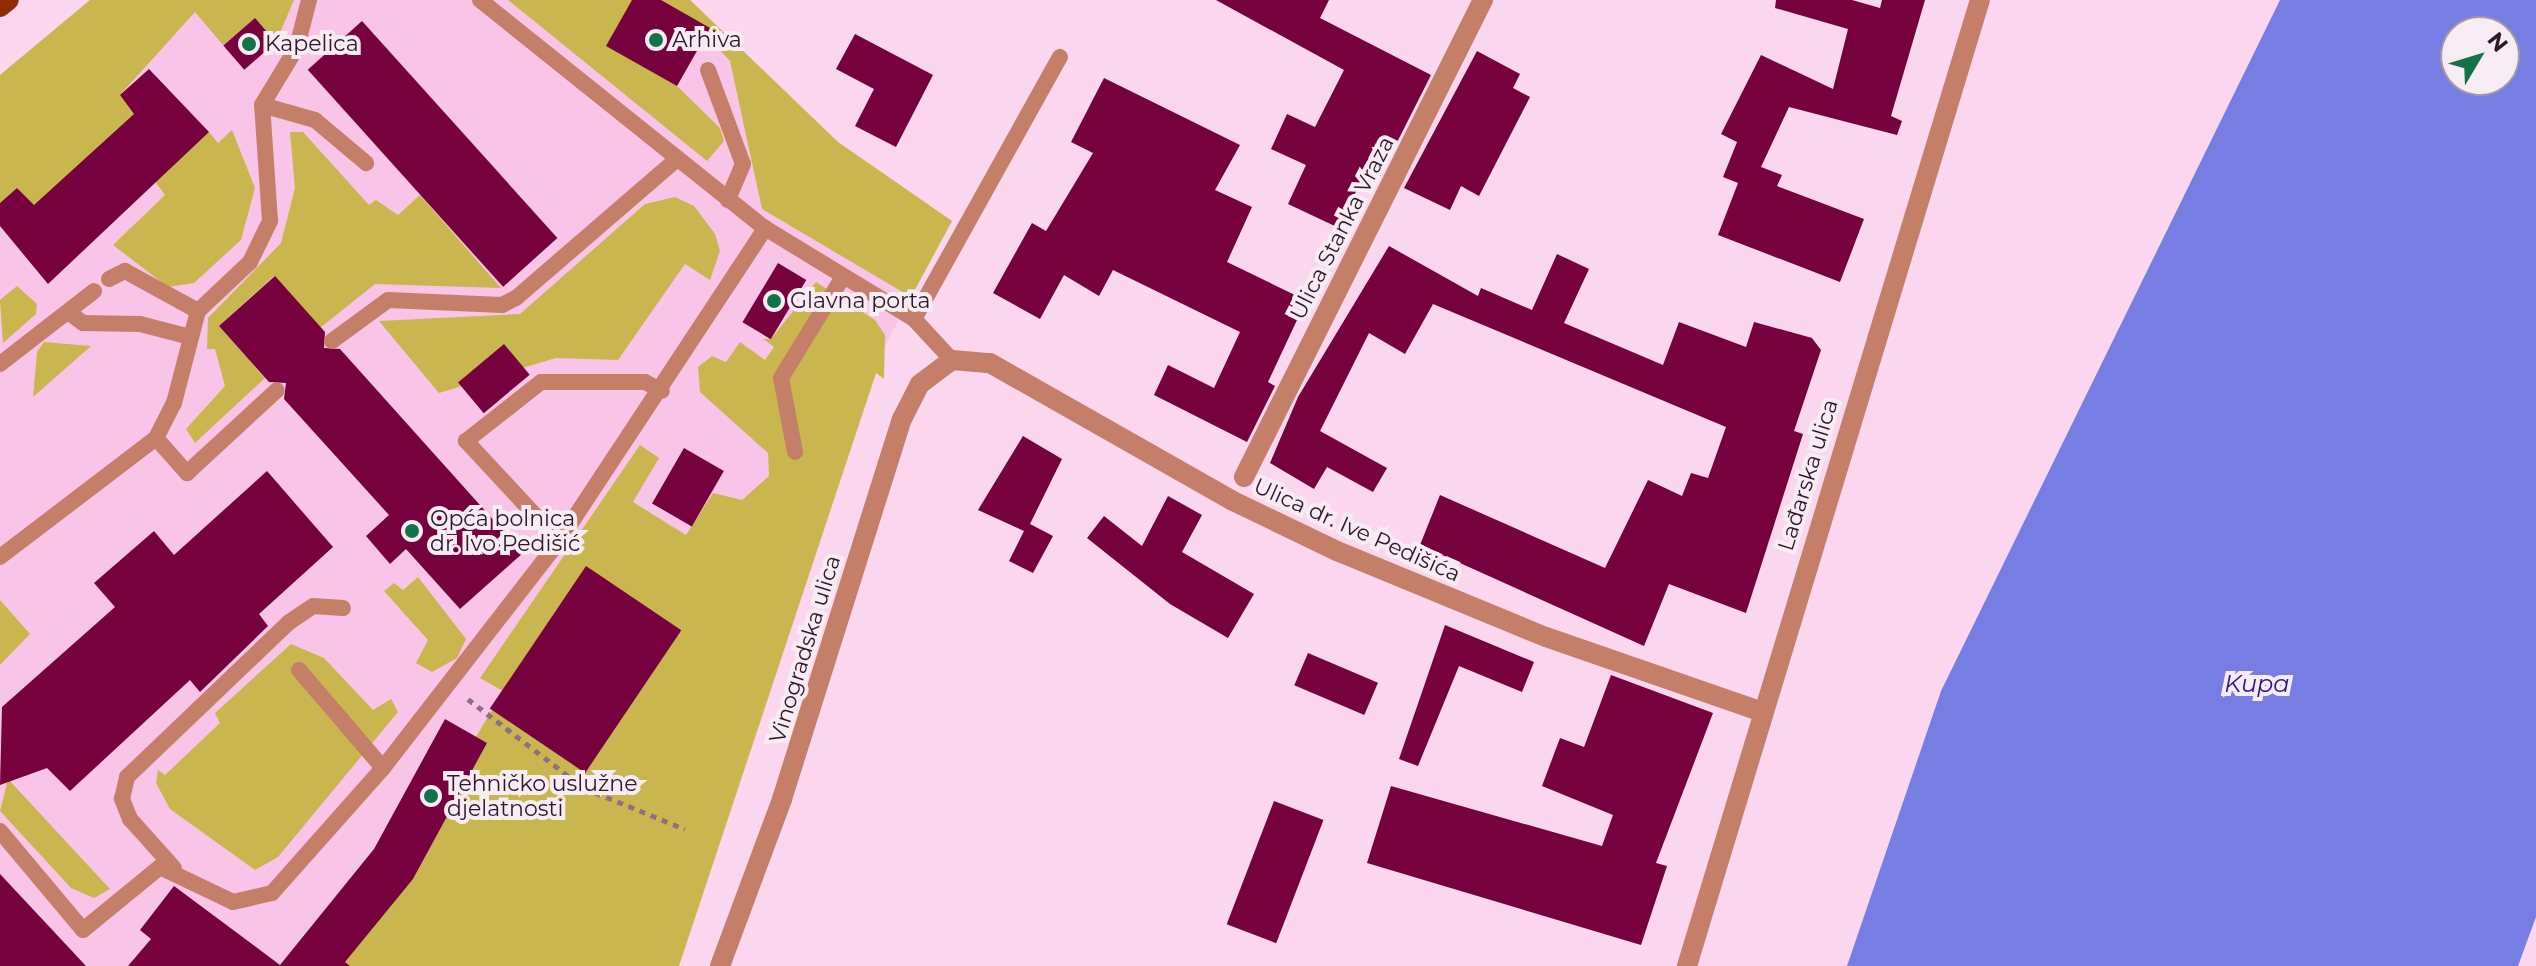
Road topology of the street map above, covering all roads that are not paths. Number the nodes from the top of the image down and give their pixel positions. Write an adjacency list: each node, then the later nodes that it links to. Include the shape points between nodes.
1 (9, 0): 6 (main road)
2 (309, 0): 9 (lane, via 297,47)
3 (480, 0): 10 (lane)
4 (1483, 0): 28 (street, Ulica Stanka Vraza)
5 (1980, 0): 33 (street, Lađarska ulica)
6 (0, 7)
7 (1060, 57): 19 (lane)
8 (708, 70): 12 (lane, via 743,164)
9 (262, 105): 11 (lane, via 315,120); 17 (lane, via 270,221 250,262)
10 (676, 160): 12 (lane); 21 (lane, via 516,298 502,305 388,300)
11 (366, 163)
12 (728, 200): 13 (lane)
13 (765, 228): 14 (lane); 25 (lane)
14 (843, 277): 19 (lane); 27 (lane, via 781,378)
15 (109, 279): 17 (lane, via 125,271)
16 (94, 291): 18 (lane)
17 (198, 311): 20 (lane)
18 (68, 312): 20 (lane, via 83,323 140,324); 23 (lane)
19 (914, 319): 22 (lane)
20 (190, 337): 26 (lane, via 174,403)
21 (332, 341)
22 (952, 360): 33 (street, Ulica dr. Ive Pedišića, via 990,363 1233,501 1337,551 1546,637); 37 (street, Vinogradska ulica, via 920,384 902,419 782,799)
23 (0, 364)
24 (277, 390): 26 (lane, via 187,473)
25 (662, 391): 29 (lane); 29 (lane, via 645,382 541,382 466,441)
26 (156, 438): 30 (lane)
27 (795, 452)
28 (1244, 477)
29 (559, 541): 34 (lane)
30 (0, 557)
31 (343, 608): 36 (lane, via 313,606 288,623 127,777 122,799 130,819)
32 (299, 670): 34 (lane)
33 (1760, 711): 38 (street, Lađarska ulica)
34 (383, 768): 36 (lane, via 272,893 233,902)
35 (0, 831): 36 (lane, via 83,930 147,875)
36 (174, 868)
37 (720, 966)
38 (1687, 966)

